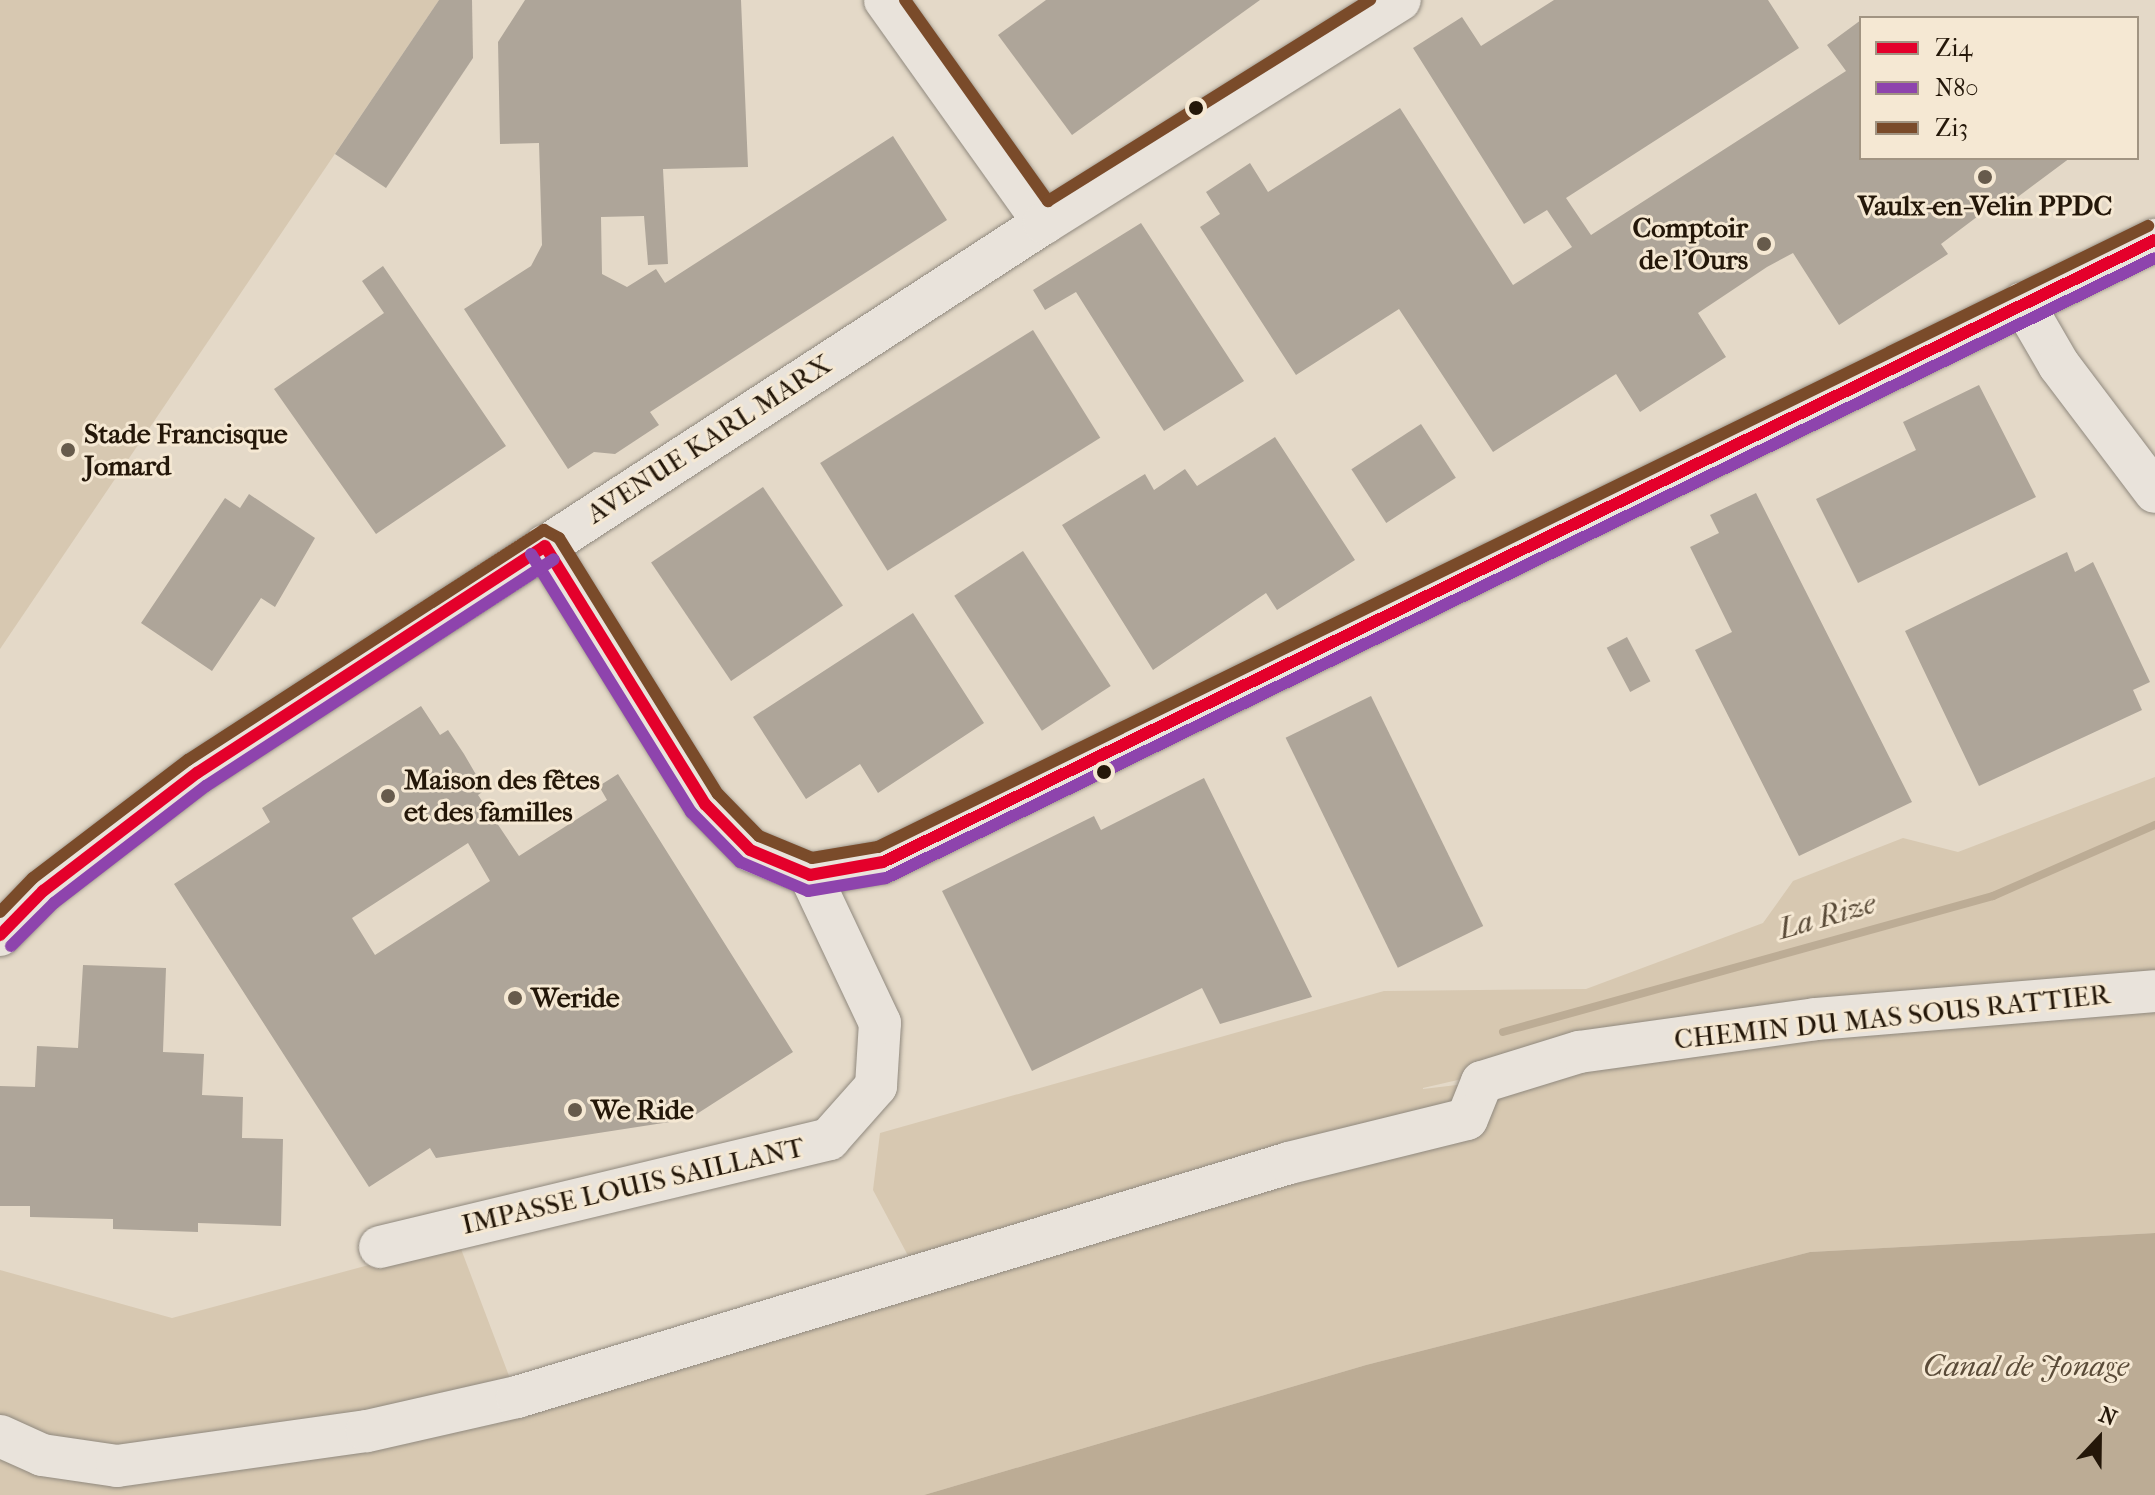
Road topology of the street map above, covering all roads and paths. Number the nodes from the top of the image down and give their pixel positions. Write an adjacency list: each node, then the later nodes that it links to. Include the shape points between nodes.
1 (885, 0): 3 (street)
2 (1400, 0): 3 (street, AVENUE KARL MARX)
3 (1044, 223): 7 (street, AVENUE KARL MARX)
4 (2155, 240): 5 (street)
5 (2023, 303): 6 (street, via 2059,365); 8 (street, via 883,862)
6 (2155, 492)
7 (545, 546): 8 (street, via 705,804 750,850); 9 (street, AVENUE KARL MARX, via 197,773 43,891)
8 (810, 875): 11 (street, IMPASSE LOUIS SAILLANT, via 880,1023 876,1086 829,1139)
9 (0, 935)
10 (2155, 991): 12 (street, CHEMIN DU MAS SOUS RATTIER, via 1816,1019 1579,1052 1482,1082 1467,1119 1289,1163 517,1397 367,1431 117,1466 42,1455)
11 (380, 1247)
12 (0, 1436)

